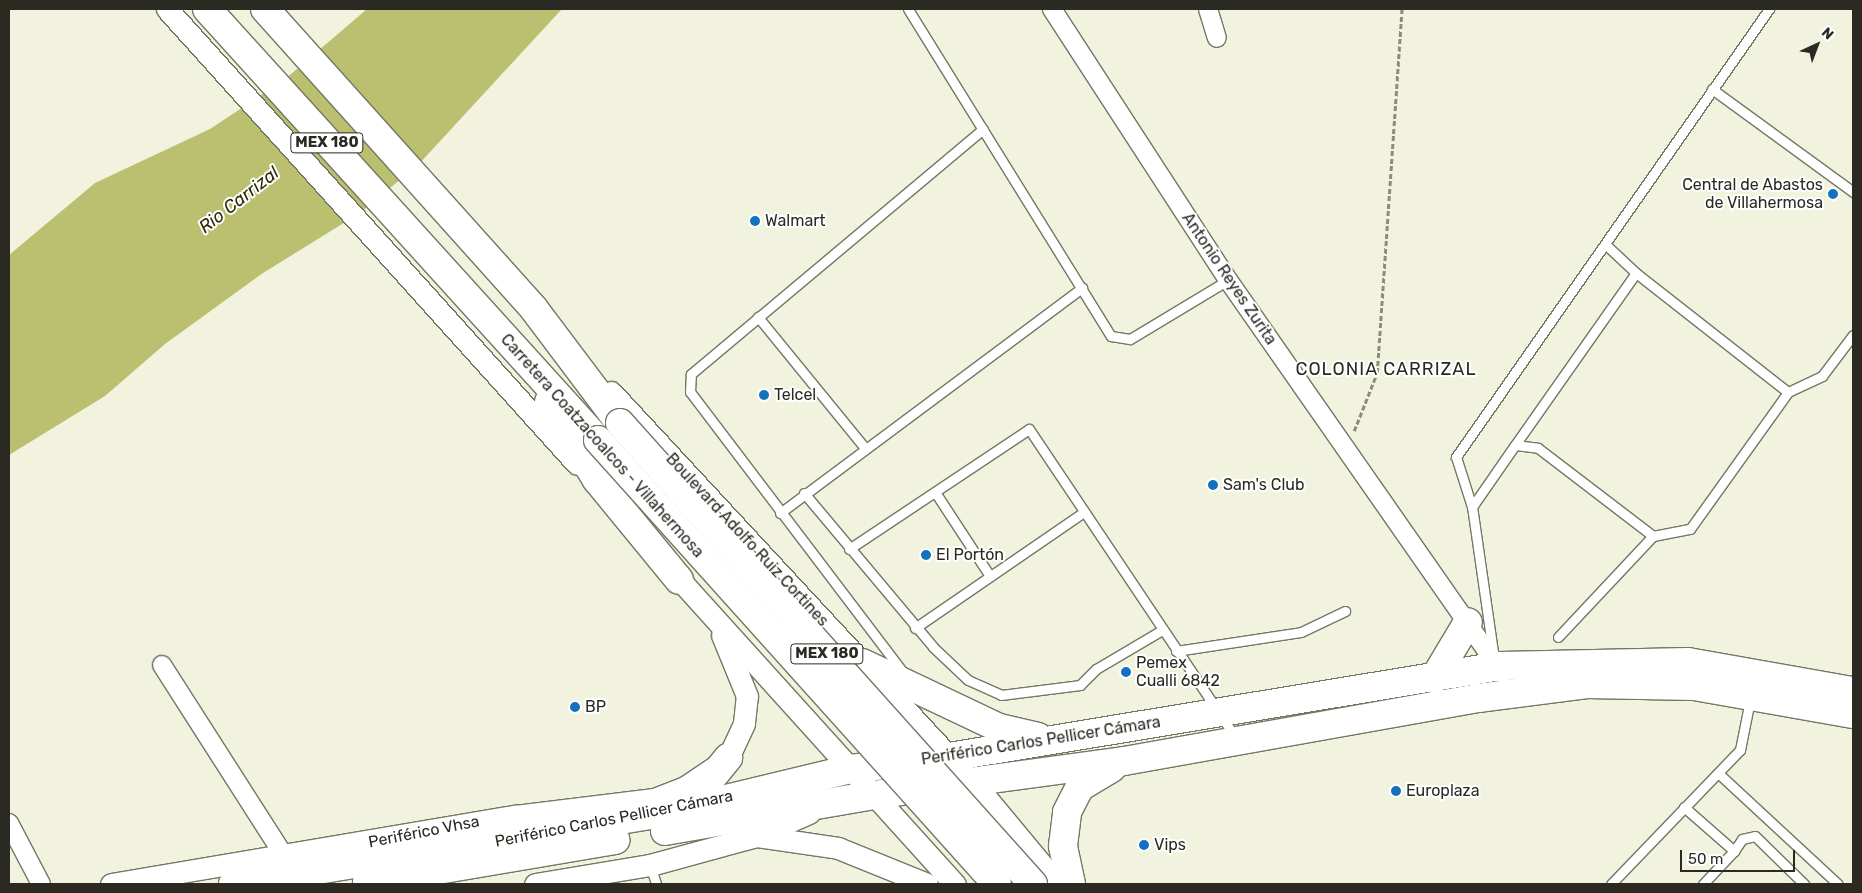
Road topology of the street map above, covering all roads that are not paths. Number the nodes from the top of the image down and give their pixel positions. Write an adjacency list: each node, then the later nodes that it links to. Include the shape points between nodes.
1 (168, 9): 31 (street)
2 (207, 9): 19 (main road, Carretera Coatzacoalcos - Villahermosa / MEX 180)
3 (265, 9): 16 (main road, Carretera Coatzacoalcos - Villahermosa / MEX 180)
4 (908, 9): 10 (lane)
5 (1052, 9): 14 (street, Antonio Reyes Zurita)
6 (1208, 9): 8 (street)
7 (1769, 9): 9 (lane)
8 (1217, 38)
9 (1712, 89): 11 (lane); 12 (lane)
10 (983, 129): 15 (lane); 17 (lane)
11 (1853, 192)
12 (1605, 244): 13 (lane); 25 (lane, via 1456,457)
13 (1636, 273): 20 (lane); 21 (lane)
14 (1228, 280): 15 (lane, via 1130,339 1111,336); 34 (street, Antonio Reyes Zurita)
15 (1082, 288): 22 (lane)
16 (534, 309): 40 (street, Boulevard Adolfo Ruiz Cortines); 75 (main road, Carretera Coatzacoalcos - Villahermosa / MEX 180, bridge, via 620,423)
17 (758, 318): 22 (lane); 27 (lane, via 691,374 690,392)
18 (1853, 334): 20 (lane, via 1822,376)
19 (532, 370): 31 (main road, via 572,445); 74 (main road, Carretera Coatzacoalcos - Villahermosa / MEX 180, bridge)
20 (1788, 392): 28 (lane, via 1690,529)
21 (1515, 445): 25 (lane); 28 (lane, via 1538,448)
22 (865, 448): 24 (lane)
23 (934, 492): 26 (lane, via 1030,429); 29 (lane); 30 (lane)
24 (804, 494): 27 (lane); 29 (lane)
25 (1472, 507): 39 (lane)
26 (1084, 512): 30 (lane); 36 (lane)
27 (780, 513): 44 (lane, via 904,671)
28 (1653, 536): 37 (lane)
29 (848, 549): 35 (lane)
30 (990, 576): 35 (lane)
31 (679, 580): 33 (street)
32 (1345, 611): 38 (lane, via 1301,632)
33 (716, 621): 52 (street, via 748,696 744,723); 54 (street)
34 (1468, 622): 39 (street, Antonio Reyes Zurita); 42 (main road)
35 (915, 628): 36 (lane, via 968,680 1001,695 1080,685 1096,669)
36 (1162, 630): 38 (lane)
37 (1558, 637)
38 (1176, 651): 47 (lane)
39 (1497, 660): 42 (main road, Periférico Carlos Pellicer Cámara); 43 (main road, Periférico Carlos Pellicer Cámara, via 1688,662); 46 (street, Antonio Reyes Zurita)
40 (862, 664): 44 (main road); 51 (street, Boulevard Adolfo Ruiz Cortines)
41 (162, 665): 65 (street)
42 (1434, 679): 47 (main road, Periférico Carlos Pellicer Cámara)
43 (1754, 683): 45 (main road, Periférico Carlos Pellicer Cámara); 46 (main road, Periférico Carlos Pellicer Cámara, via 1694,686 1587,684); 48 (main road, Periférico Carlos Pellicer Cámara); 55 (lane, via 1740,750)
44 (911, 689): 49 (main road, via 1000,728)
45 (1853, 690)
46 (1509, 693): 50 (main road, Periférico Carlos Pellicer Cámara)
47 (1217, 714): 49 (main road, Periférico Carlos Pellicer Cámara); 50 (lane)
48 (1853, 714)
49 (1051, 740): 51 (main road, Periférico Carlos Pellicer Cámara)
50 (1238, 740): 53 (main road, Periférico Carlos Pellicer Cámara)
51 (949, 757): 54 (main road, Periférico Carlos Pellicer Cámara); 56 (street, Boulevard Adolfo Ruiz Cortines)
52 (728, 758): 60 (main road, via 702,791); 65 (street, Periférico Vhsa, via 684,787 654,799 515,816 338,849)
53 (1124, 762): 56 (main road, Periférico Carlos Pellicer Cámara); 77 (main road, via 1080,787 1067,812 1063,846)
54 (850, 769): 57 (street); 60 (main road, Periférico Carlos Pellicer Cámara)
55 (1718, 773): 59 (lane); 81 (lane)
56 (972, 783): 57 (main road, Periférico Carlos Pellicer Cámara); 76 (street, Boulevard Adolfo Ruiz Cortines)
57 (873, 795): 58 (main road, Periférico Carlos Pellicer Cámara); 73 (street)
58 (832, 803): 61 (main road, Periférico Carlos Pellicer Cámara); 63 (street)
59 (1684, 807): 64 (lane); 78 (lane)
60 (669, 811): 69 (main road, Periférico Carlos Pellicer Cámara)
61 (722, 821): 63 (main road); 70 (main road, Periférico Carlos Pellicer Cámara)
62 (9, 823): 67 (street)
63 (757, 836): 66 (street); 72 (street, via 838,848)
64 (1734, 851): 79 (lane); 80 (lane, via 1742,839 1755,836)
65 (282, 853): 68 (street, Periférico Vhsa)
66 (653, 875): 71 (street)
67 (41, 884)
68 (111, 884)
69 (233, 884)
70 (353, 884)
71 (535, 884)
72 (927, 884)
73 (955, 884)
74 (997, 884)
75 (1033, 884)
76 (1058, 884)
77 (1071, 884)
78 (1611, 884)
79 (1704, 884)
80 (1804, 884)
81 (1838, 884)

